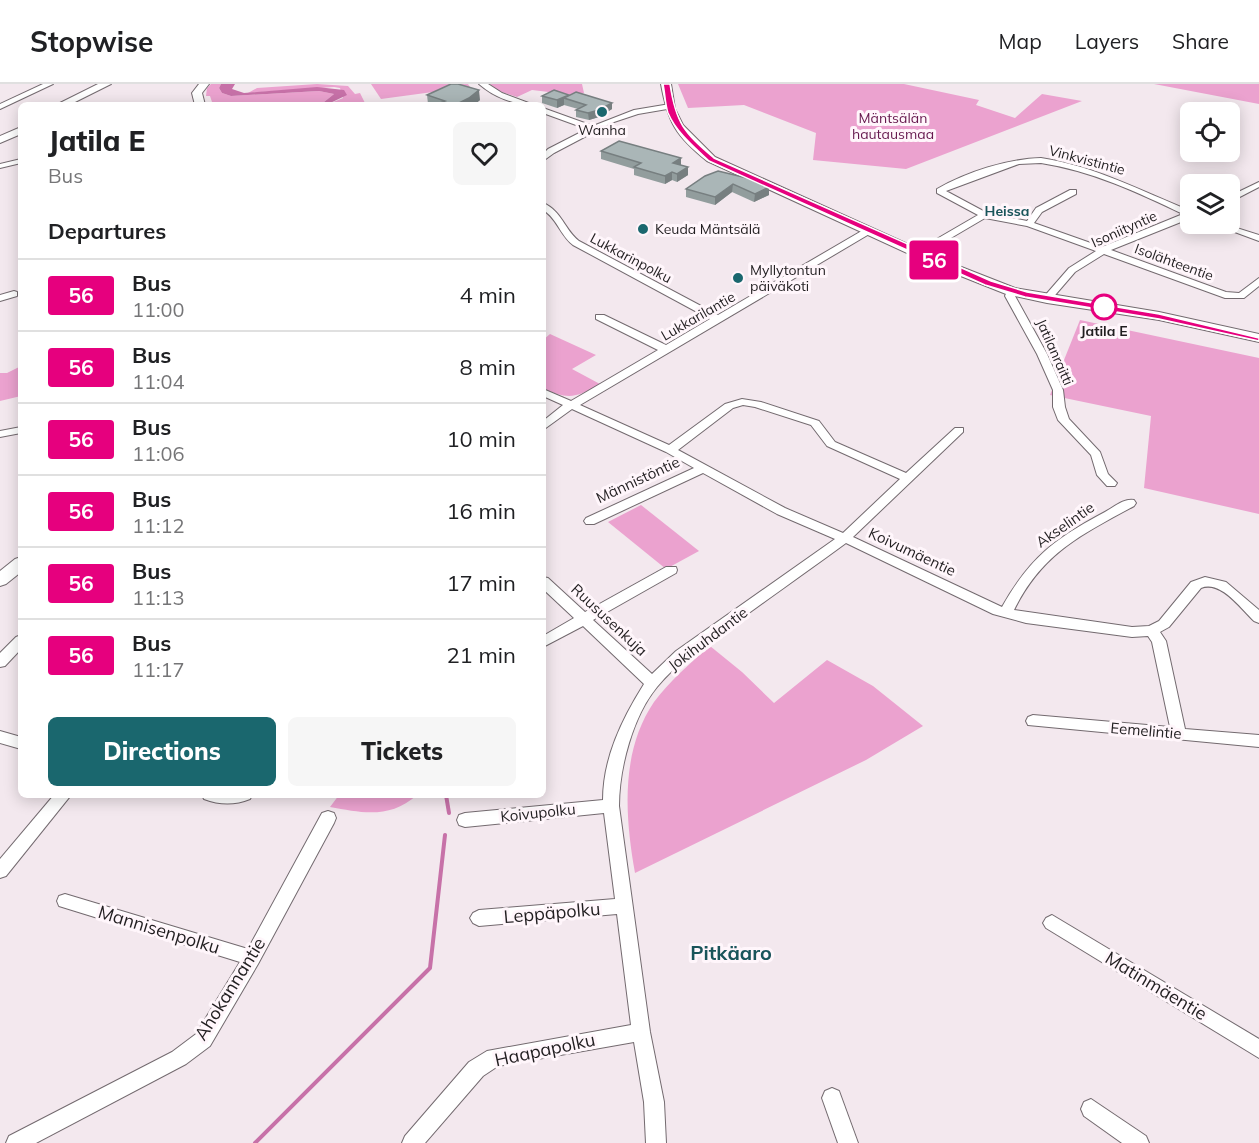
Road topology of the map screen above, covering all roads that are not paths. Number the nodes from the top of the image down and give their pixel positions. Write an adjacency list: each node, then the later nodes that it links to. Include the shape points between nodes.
1 (49, 84): 12 (street)
2 (106, 84): 7 (main road)
3 (118, 84): 8 (main road)
4 (204, 84): 9 (main road, via 197,93)
5 (483, 84): 10 (street, via 499,95)
6 (666, 84): 11 (main road)
7 (67, 102)
8 (80, 102)
9 (199, 102)
10 (521, 102)
11 (670, 106): 15 (street, via 631,111); 31 (main road, via 691,141 711,159)
12 (0, 107)
13 (546, 111): 15 (street)
14 (18, 125): 17 (main road)
15 (593, 128): 19 (street)
16 (18, 131): 18 (main road)
17 (0, 133)
18 (0, 140)
19 (546, 156)
20 (18, 162): 21 (street)
21 (0, 166)
22 (1259, 184): 25 (street)
23 (939, 191): 27 (street, Vinkvistintie, via 1014,162 1032,160 1072,167 1129,185); 28 (street, Isolähteentie)
24 (1073, 192): 30 (street, via 1039,210)
25 (1240, 194)
26 (546, 208): 42 (street, Lukkarinpolku, via 559,216 566,235 576,243)
27 (1180, 210)
28 (984, 214): 30 (street, Isolähteentie); 35 (street)
29 (1180, 219): 34 (street, Isoniityntie)
30 (1029, 224): 34 (street, Isolähteentie)
31 (868, 231): 35 (main road); 42 (street, Lukkarilantie)
32 (1240, 232): 33 (street)
33 (1259, 238)
34 (1104, 250): 36 (street, Isolähteentie, via 1235,297); 40 (street, Isoniityntie, via 1072,270)
35 (920, 253): 37 (main road)
36 (1259, 281)
37 (1011, 291): 40 (main road); 54 (street, Jatilanraitti, via 1010,296 1058,390 1064,420 1096,454 1103,475)
38 (14, 294): 39 (street)
39 (0, 298)
40 (1047, 299): 43 (main road, via 1159,316)
41 (600, 317): 44 (street)
42 (719, 320): 44 (street, Lukkarilantie)
43 (1259, 338)
44 (667, 350): 46 (street, Lukkarilantie)
45 (546, 393): 46 (street, Koivumäentie)
46 (571, 405): 47 (street, Lukkarilantie); 51 (street, Koivumäentie)
47 (546, 425)
48 (959, 430): 53 (street, Jokihuhdantie)
49 (18, 431): 50 (street)
50 (0, 434)
51 (670, 450): 52 (street, Koivumäentie); 53 (street, via 729,406 742,402 815,423 831,444)
52 (700, 469): 56 (street, Männistöntie); 57 (street, Koivumäentie, via 781,511)
53 (907, 478): 57 (street, Jokihuhdantie)
54 (1111, 483)
55 (1130, 503): 62 (street, Akselintie, via 1046,556)
56 (590, 521)
57 (845, 538): 62 (street, Koivumäentie); 69 (street, Jokihuhdantie, via 681,655)
58 (18, 565): 60 (main road)
59 (671, 570): 64 (street)
60 (0, 580)
61 (546, 583): 64 (street, Ruususenkuja)
62 (1006, 613): 65 (street, Koivumäentie, via 1132,632)
63 (1259, 618): 65 (street, via 1223,585 1202,581 1164,624)
64 (583, 620): 66 (street); 69 (street, Ruususenkuja)
65 (1152, 631): 71 (street, via 1159,641)
66 (546, 640)
67 (18, 643): 68 (street)
68 (0, 662)
69 (652, 683): 76 (street, Jokihuhdantie, via 618,751)
70 (1033, 721): 71 (street, Eemelintie)
71 (1179, 734): 73 (street, Eemelintie)
72 (0, 737): 74 (street)
73 (1259, 741)
74 (18, 742)
75 (61, 798): 79 (street)
76 (611, 806): 78 (street, Koivupolku); 81 (street, Jokihuhdantie)
77 (328, 818): 84 (street, Ahokannantie)
78 (465, 820)
79 (0, 871)
80 (66, 901): 84 (street, Mannisenpolku)
81 (625, 906): 82 (street, Leppäpolku); 85 (street, Jokihuhdantie)
82 (479, 918)
83 (1052, 923): 86 (street, Matinmäentie)
84 (252, 958): 89 (street, Ahokannantie, via 203,1040 179,1058)
85 (642, 1032): 90 (street, Haapapolku, via 494,1057 476,1069); 91 (street, Jokihuhdantie, via 654,1102)
86 (1259, 1049)
87 (832, 1098): 92 (street)
88 (1091, 1109): 93 (street)
89 (16, 1143)
90 (412, 1143)
91 (656, 1143)
92 (848, 1143)
93 (1139, 1143)

